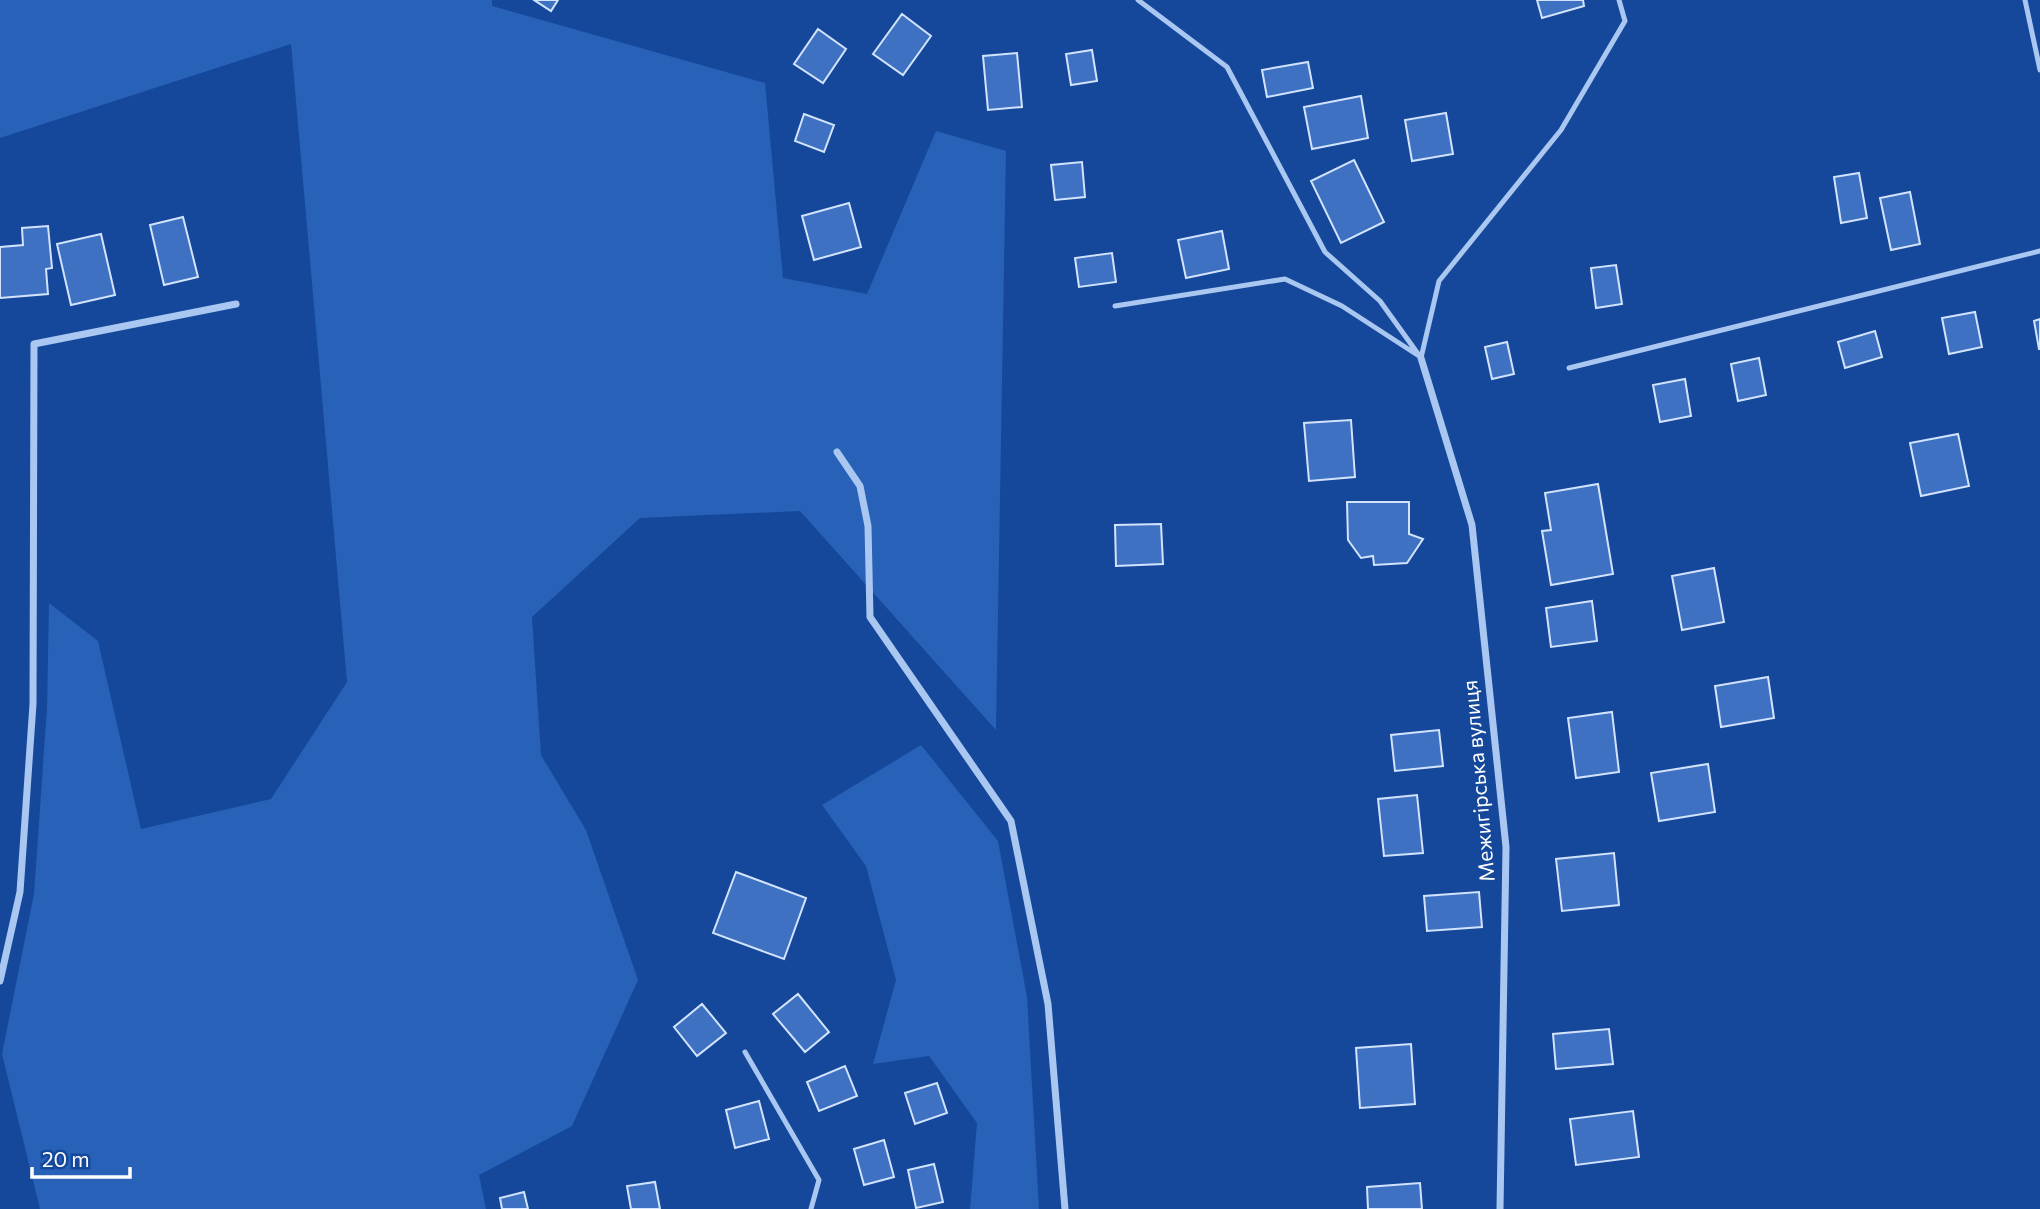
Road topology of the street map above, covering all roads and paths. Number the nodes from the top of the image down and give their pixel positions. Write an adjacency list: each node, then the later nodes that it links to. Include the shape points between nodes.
1 (1138, 0): 8 (lane, via 1227,67 1325,252 1380,301)
2 (1619, 0): 8 (lane, via 1625,21 1561,130 1439,281)
3 (2025, 0): 4 (lane)
4 (2040, 70)
5 (2040, 251): 9 (lane)
6 (236, 304): 11 (street, via 34,344 33,704 20,892)
7 (1115, 306): 8 (lane, via 1285,279 1342,306)
8 (1421, 358): 15 (street, Межигірська вулиця, via 1472,525 1506,846)
9 (1569, 368)
10 (837, 452): 14 (street, via 860,486 868,527 870,617 1011,821 1048,1004)
11 (0, 981)
12 (745, 1052): 13 (lane, via 819,1180)
13 (811, 1209)
14 (1065, 1209)
15 (1500, 1209)

